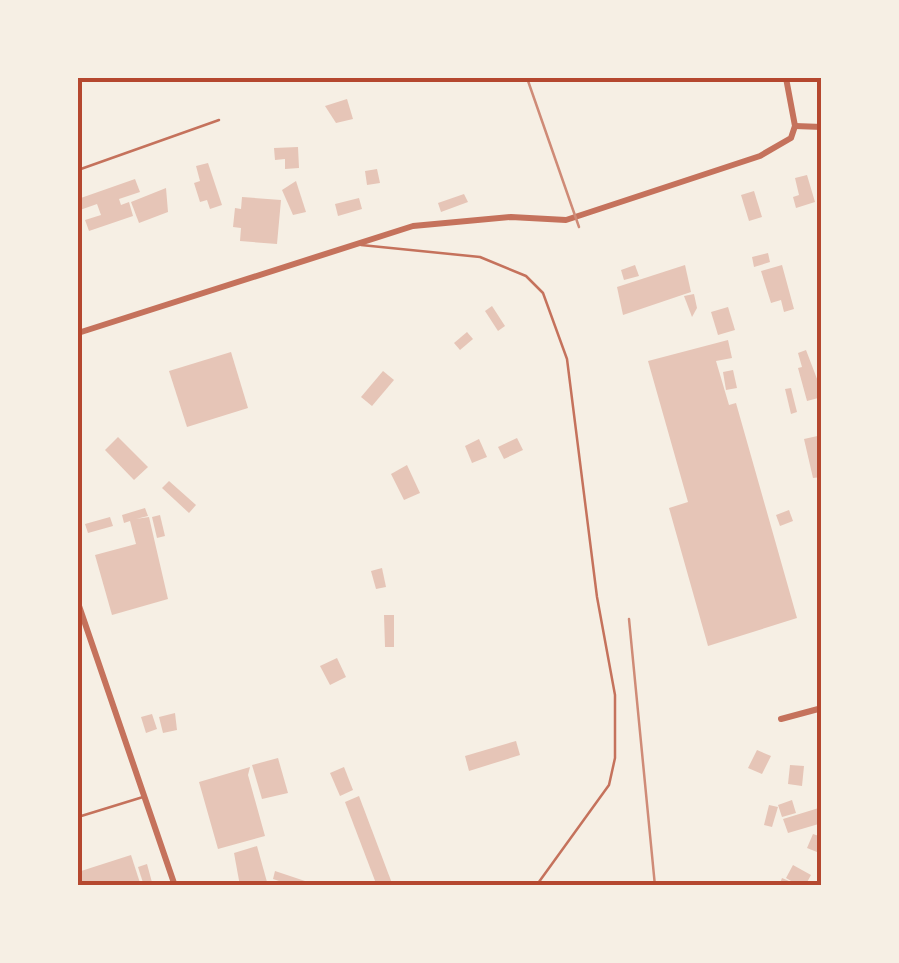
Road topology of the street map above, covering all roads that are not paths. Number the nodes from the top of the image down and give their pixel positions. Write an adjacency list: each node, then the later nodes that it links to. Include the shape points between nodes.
1 (786, 78): 3 (street)
2 (219, 120): 5 (lane)
3 (796, 126): 4 (street); 6 (street, via 791,138 760,156 566,220 451,221)
4 (822, 127)
5 (78, 170)
6 (352, 244): 7 (street); 14 (lane, via 506,265 542,293 567,358 615,696 615,758 609,786)
7 (78, 332)
8 (78, 602): 11 (street)
9 (822, 708): 10 (street)
10 (781, 719)
11 (143, 797): 12 (lane); 13 (street)
12 (78, 817)
13 (175, 886)
14 (536, 886)

